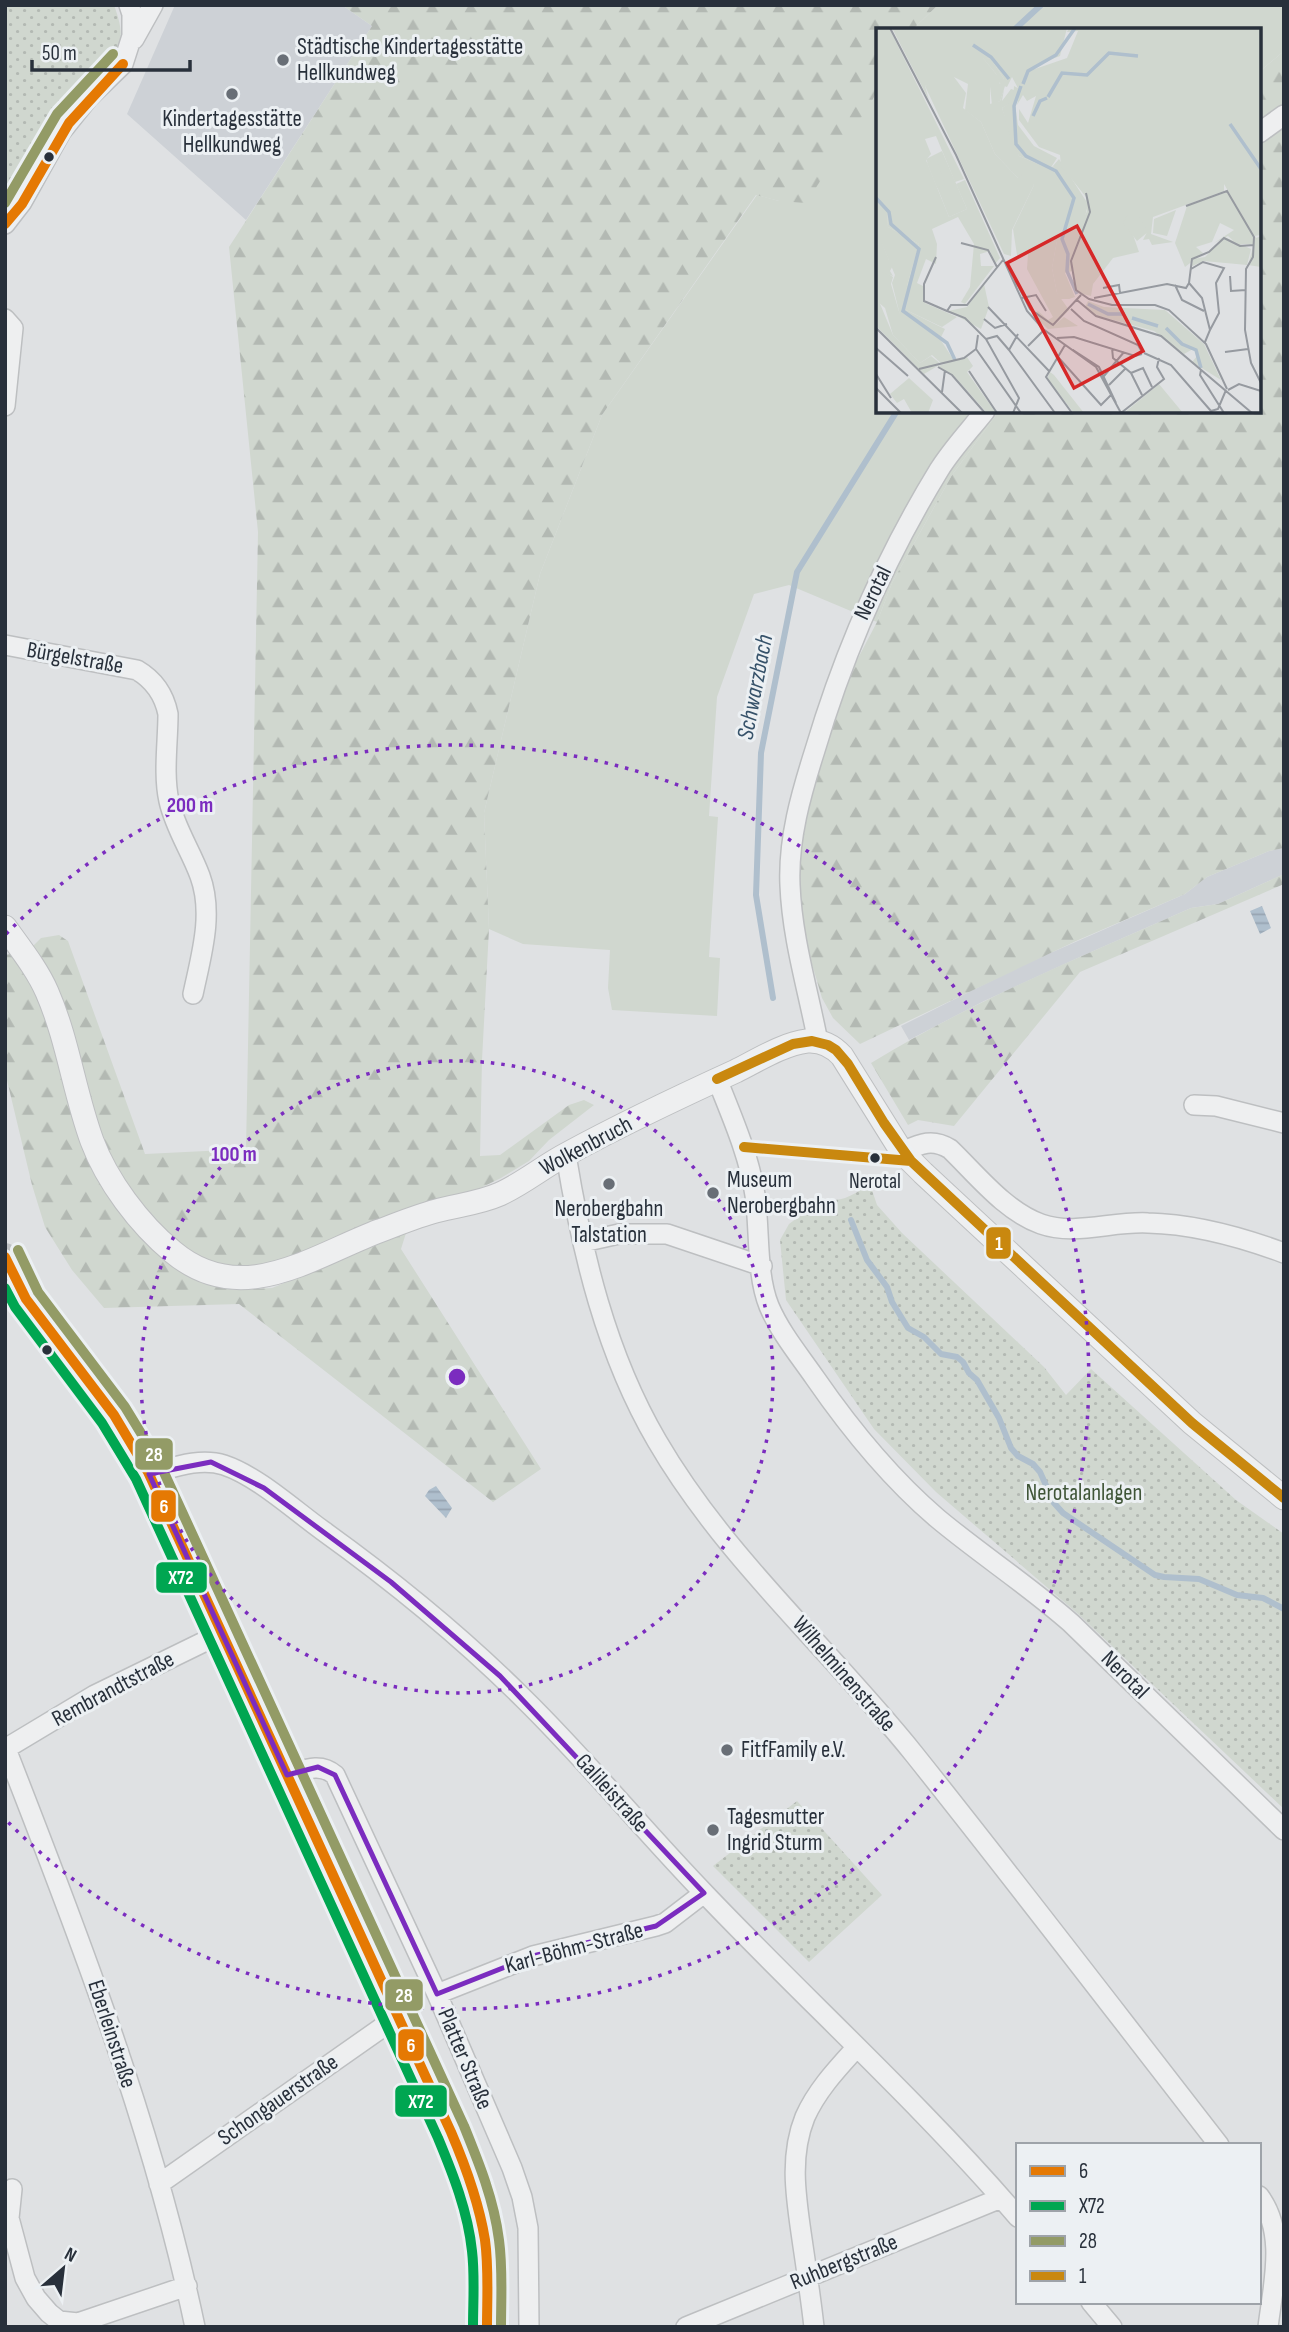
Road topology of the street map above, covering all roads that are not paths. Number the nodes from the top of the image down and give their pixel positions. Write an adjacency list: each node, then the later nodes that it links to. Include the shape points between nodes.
1 (129, 5): 3 (street)
2 (153, 5): 3 (street)
3 (130, 46): 6 (street, via 122,64 61,132)
4 (1284, 115): 5 (street)
5 (1261, 132)
6 (5, 223)
7 (5, 319): 8 (street, via 13,328)
8 (5, 406)
9 (983, 413): 13 (street, Nerotal, via 940,468 879,577 839,671 802,796 793,832 790,883 793,921)
10 (5, 645): 12 (street, Bürgelstraße, via 124,666 149,677 166,702 169,798 205,896 205,933)
11 (5, 927): 18 (street, Wolkenbruch, via 47,992 104,1167 160,1240 209,1273 232,1279 266,1276 302,1265 407,1220 502,1193)
12 (193, 994)
13 (818, 1042): 14 (street, via 793,1044); 17 (street, via 842,1056)
14 (717, 1079): 18 (street, Wolkenbruch); 22 (street, Nerotal, via 751,1173)
15 (1194, 1105): 16 (street)
16 (1284, 1123)
17 (902, 1152): 20 (street, via 926,1143 941,1144 1013,1209 1051,1227 1167,1224); 24 (street, via 1192,1423)
18 (566, 1155): 19 (street, Wilhelminenstraße)
19 (583, 1242): 22 (street, via 620,1234 667,1234); 33 (street, Wilhelminenstraße, via 597,1300 636,1402 693,1496 912,1752)
20 (1284, 1253)
21 (7, 1263): 23 (main road, Platter Straße, via 34,1310 125,1431)
22 (762, 1266): 28 (street, Nerotal, via 764,1291 781,1327 870,1453 936,1517 1071,1623)
23 (149, 1474): 25 (main road, Platter Straße); 29 (street, Galileistraße, via 200,1462 224,1465 346,1548 435,1618 525,1699)
24 (1284, 1498)
25 (222, 1633): 26 (street, Rembrandtstraße, via 95,1695); 27 (main road, Platter Straße)
26 (6, 1749): 34 (street, Eberleinstraße, via 109,2021)
27 (287, 1775): 30 (street, Platter Straße, via 318,1767 335,1775); 31 (main road, Platter Straße)
28 (1284, 1830)
29 (704, 1893): 30 (street, Karl-Böhm-Straße, via 665,1923 533,1956); 32 (street, Galileistraße)
30 (438, 1994): 44 (street, Platter Straße, via 522,2197 528,2228)
31 (397, 2017): 34 (street, Schongauerstraße); 43 (main road, Platter Straße, via 475,2193 485,2242)
32 (856, 2048): 36 (street, Galileistraße); 39 (street, via 818,2093 797,2143 796,2194)
33 (1217, 2143)
34 (159, 2184): 40 (street, Eberleinstraße)
35 (12, 2189): 40 (street, via 9,2218 25,2278 36,2298 59,2321 79,2323)
36 (1001, 2198): 38 (street, Galileistraße); 39 (street, Ruhbergstraße)
37 (1261, 2199): 48 (street, via 1270,2212 1276,2239)
38 (1016, 2215)
39 (808, 2277): 45 (street, Ruhbergstraße); 46 (street)
40 (187, 2286): 42 (street, Eberleinstraße)
41 (1093, 2304): 47 (street)
42 (195, 2327)
43 (488, 2327)
44 (529, 2327)
45 (686, 2327)
46 (814, 2327)
47 (1112, 2327)
48 (1269, 2327)

